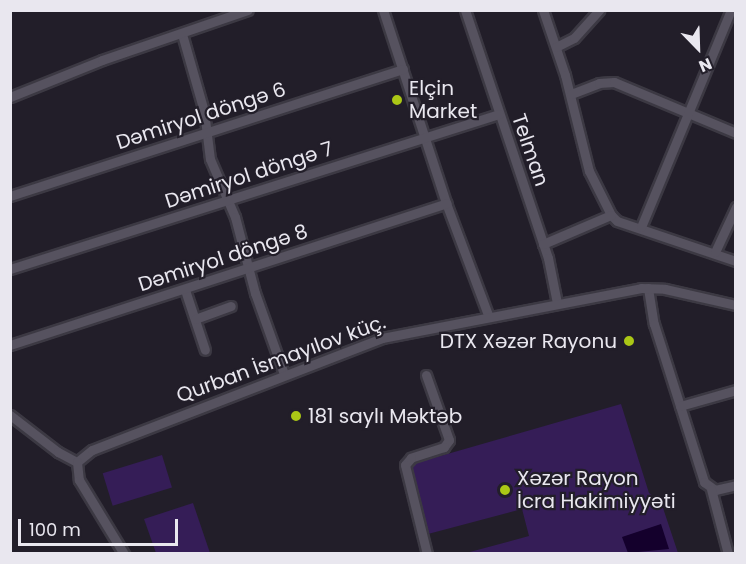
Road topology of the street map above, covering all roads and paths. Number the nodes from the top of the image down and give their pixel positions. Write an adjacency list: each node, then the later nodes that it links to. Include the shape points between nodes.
1 (248, 10): 7 (street)
2 (383, 10): 9 (street)
3 (465, 10): 13 (street, Telman)
4 (543, 10): 8 (street)
5 (599, 10): 8 (street, via 574,38)
6 (731, 10): 12 (street)
7 (182, 34): 11 (street); 15 (street, via 204,111)
8 (556, 47): 10 (street)
9 (403, 69): 15 (street, Dəmiryol döngə 6); 16 (street)
10 (571, 94): 12 (street, via 607,81); 21 (street, via 589,171)
11 (10, 97)
12 (689, 113): 14 (street); 22 (street)
13 (499, 114): 16 (street, Dəmiryol döngə 7); 23 (street, Telman)
14 (735, 133)
15 (205, 135): 17 (street, Dəmiryol döngə 6); 18 (street)
16 (423, 137): 18 (street, Dəmiryol döngə 7); 19 (street)
17 (10, 196)
18 (227, 202): 26 (street, Dəmiryol döngə 7); 27 (street)
19 (446, 203): 27 (street, Dəmiryol döngə 8); 33 (street)
20 (735, 207): 24 (street)
21 (611, 216): 22 (street); 23 (street)
22 (641, 227): 24 (street)
23 (543, 244): 30 (street, Telman)
24 (715, 252): 25 (street)
25 (735, 261)
26 (10, 269)
27 (249, 269): 29 (street, Dəmiryol döngə 8); 37 (street)
28 (648, 288): 30 (street, Qurban İsmayılov küç.); 31 (street, Qurban İsmayılov küç.); 40 (street, via 651,313)
29 (185, 290): 34 (street); 35 (street, Dəmiryol döngə 8)
30 (557, 303): 33 (street, Qurban İsmayılov küç.)
31 (735, 305)
32 (231, 306): 34 (street)
33 (488, 315): 37 (street, Qurban İsmayılov küç., via 365,342)
34 (195, 319): 36 (street)
35 (10, 345)
36 (205, 350)
37 (284, 374): 42 (street, Qurban İsmayılov küç., via 92,450)
38 (426, 375): 46 (street, via 449,440 444,447 411,458 405,465)
39 (735, 390): 40 (street)
40 (680, 406): 44 (street, via 702,476)
41 (10, 415): 42 (street)
42 (77, 462): 45 (street, via 79,480)
43 (735, 485): 44 (street)
44 (711, 489): 47 (street)
45 (124, 554)
46 (427, 554)
47 (728, 554)

